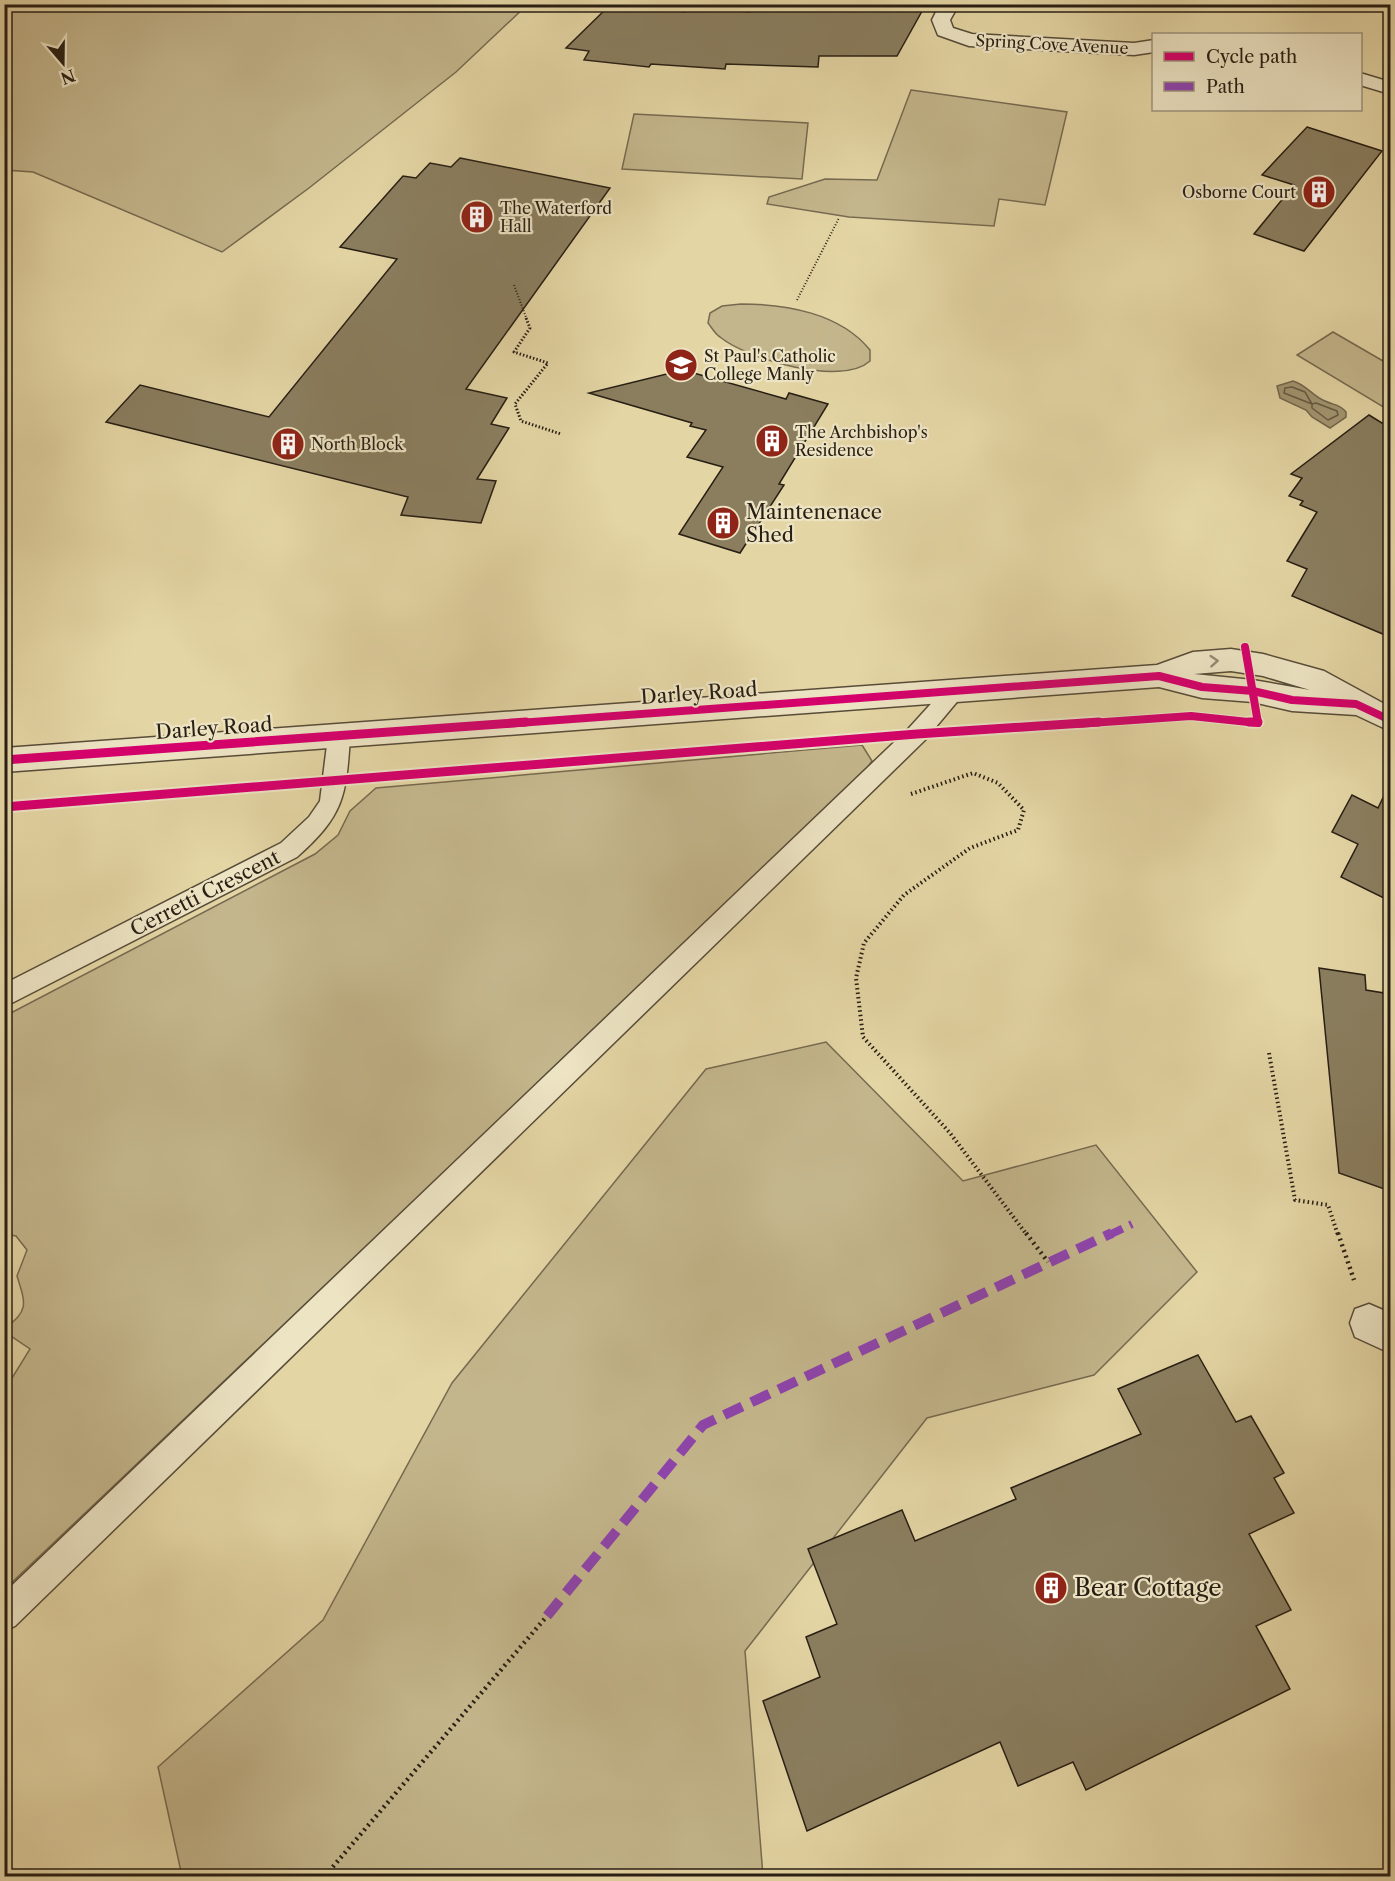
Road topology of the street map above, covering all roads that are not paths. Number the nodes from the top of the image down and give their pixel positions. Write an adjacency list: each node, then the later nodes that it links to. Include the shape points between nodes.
1 (950, 4): 2 (street, Spring Cove Avenue, via 941,20 945,31 969,40 1134,49)
2 (1152, 46)
3 (1362, 80): 4 (street)
4 (1390, 88)
5 (955, 692): 6 (street, Darley Road, via 1159,676 1202,687 1253,691 1292,700 1356,704); 7 (street, Darley Road); 10 (lane, via 917,734)
6 (1390, 720)
7 (339, 737): 8 (street, Darley Road); 9 (lane, Cerretti Crescent, via 332,805 317,827 289,850)
8 (4, 760)
9 (4, 996)
10 (4, 1615)

